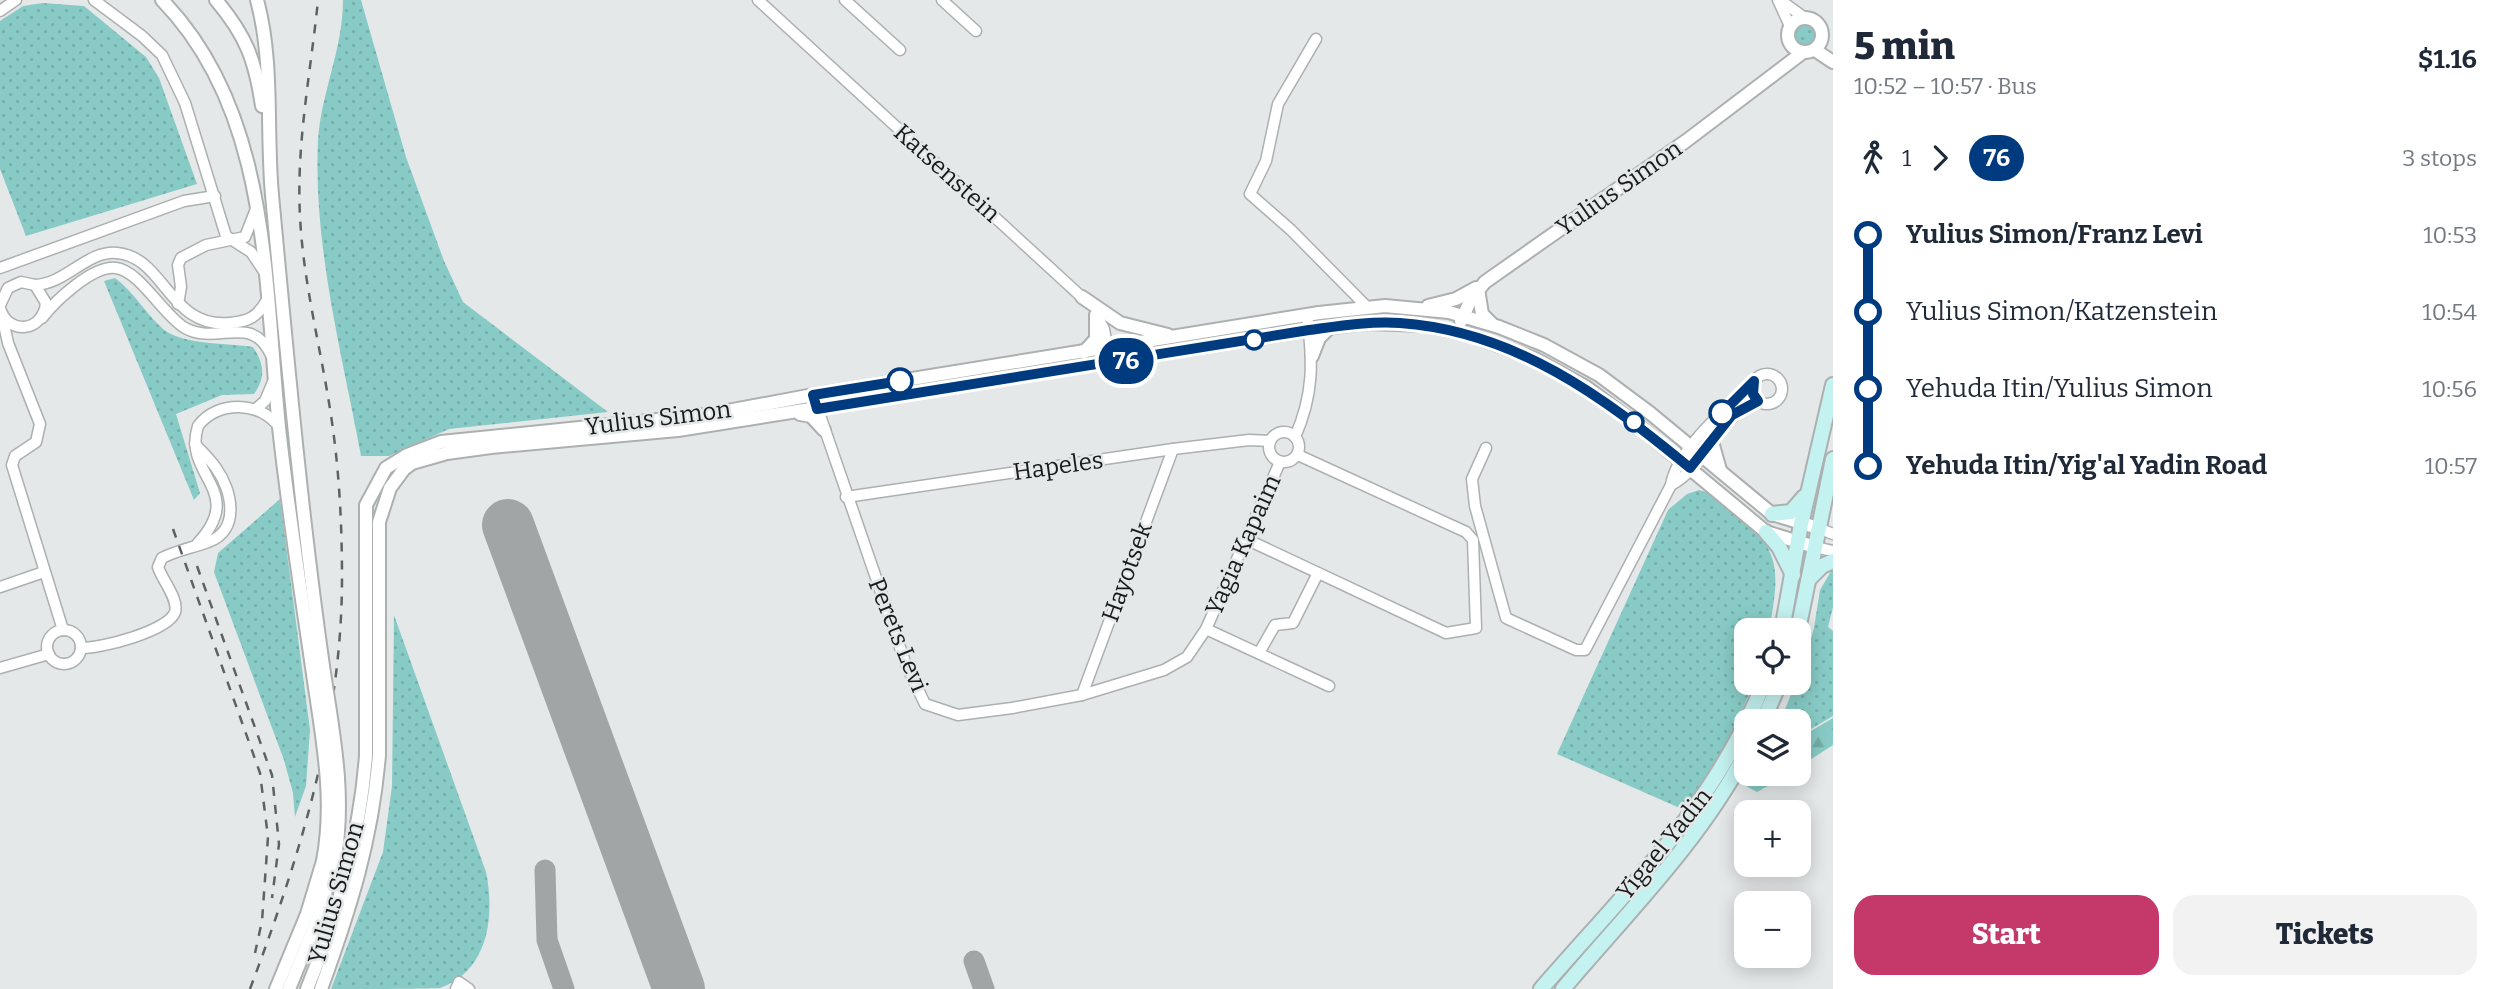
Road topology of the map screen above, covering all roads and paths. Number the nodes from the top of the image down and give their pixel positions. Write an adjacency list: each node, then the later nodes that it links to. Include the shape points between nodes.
1 (16, 0): 10 (street)
2 (94, 0): 22 (street, via 162,55 185,103)
3 (162, 0): 23 (street, via 188,32 224,92 246,155)
4 (216, 0): 21 (street, via 253,58)
5 (257, 0): 21 (street, via 267,51)
6 (758, 0): 31 (street, Katsenstein)
7 (845, 0): 18 (street)
8 (942, 0): 13 (street)
9 (1779, 0): 11 (street); 12 (street)
10 (0, 11)
11 (1805, 18): 12 (street); 16 (street, via 1820,26)
12 (1790, 26): 15 (street)
13 (976, 31)
14 (1316, 39): 34 (street, via 1278,104 1266,160 1250,194)
15 (1789, 43): 16 (street); 20 (street)
16 (1813, 47): 17 (street); 19 (street); 20 (street, Yulius Simon)
17 (1833, 48)
18 (900, 50)
19 (1833, 62)
20 (1784, 68): 30 (street, Yulius Simon)
21 (268, 148): 102 (street)
22 (215, 196): 24 (street); 25 (street, via 184,201)
23 (256, 208): 24 (street, via 248,235); 26 (street)
24 (229, 239): 26 (street, via 251,253); 27 (street, via 181,258)
25 (0, 268)
26 (265, 273): 32 (street)
27 (180, 281): 29 (street); 33 (street)
28 (35, 285): 29 (street, via 57,282 98,256 117,253 140,263); 36 (street, via 14,284 3,293); 40 (street, via 46,303)
29 (161, 285): 33 (street)
30 (1482, 286): 35 (street, via 1456,299); 39 (street, Yulius Simon); 43 (street, via 1482,314)
31 (1082, 297): 37 (street, Katsenstein); 46 (street, via 1132,328)
32 (267, 300): 33 (street, via 250,320 219,324 200,321); 51 (street)
33 (178, 304)
34 (1367, 307): 35 (street, Yulius Simon); 38 (street, Yulius Simon)
35 (1413, 308): 39 (street, Yulius Simon)
36 (1, 310): 41 (street, via 13,326); 47 (street)
37 (1096, 315): 48 (street, Katsenstein); 49 (street, via 1096,339)
38 (1307, 315): 44 (street); 46 (street, Yulius Simon)
39 (1463, 315): 43 (street); 45 (street, Yulius Simon)
40 (42, 318): 41 (street); 51 (street, via 66,291 108,268 118,268 183,327 207,334 251,332 261,338)
41 (29, 327): 47 (street)
42 (1331, 327): 44 (street, Yulius Simon); 45 (street, Yulius Simon, via 1399,323); 50 (street, via 1319,338)
43 (1499, 327): 69 (street, via 1599,375)
44 (1309, 330): 50 (street); 52 (street, Yulius Simon)
45 (1458, 331): 73 (street, via 1559,371)
46 (1182, 337): 48 (street, Yulius Simon)
47 (8, 343): 89 (street, via 40,424 36,442 15,456 12,465)
48 (1108, 348): 49 (street, Yulius Simon); 52 (street, Katsenstein)
49 (1082, 353): 56 (street, Yulius Simon)
50 (1312, 356): 64 (street, via 1310,395)
51 (273, 360): 53 (street)
52 (1110, 363): 58 (street, Yulius Simon)
53 (275, 378): 59 (street); 62 (street)
54 (1754, 381): 57 (street, via 1753,394); 57 (street, via 1762,374 1772,374 1782,385 1781,396 1773,403); 69 (street)
55 (1833, 385): 75 (main road)
56 (813, 395): 60 (street, Perets Levi); 110 (street, Yulius Simon, via 706,415 441,442 386,468 371,491 365,514 363,796 341,892)
57 (1758, 401): 66 (street, via 1732,415)
58 (835, 406): 60 (street, Yulius Simon); 63 (street, via 826,413)
59 (257, 408): 62 (street); 98 (street, via 226,410 204,418 198,426 195,444 218,470 232,512 224,532 162,558 158,567 175,612 168,623 92,649)
60 (817, 409): 61 (street, Yulius Simon); 63 (street, Perets Levi)
61 (793, 413): 63 (street, via 811,416); 111 (street, Yulius Simon, via 663,432 447,453 412,463 397,477 379,522 379,755 373,816 355,895)
62 (279, 428): 102 (street)
63 (824, 430): 77 (street, Perets Levi)
64 (1295, 437): 65 (street, via 1281,432); 70 (street)
65 (1270, 442): 68 (street, Hapeles); 72 (street, via 1272,456)
66 (1712, 442): 69 (street); 74 (street)
67 (1486, 448): 73 (street, via 1472,479 1475,506 1506,618 1576,650 1586,650 1591,642)
68 (1172, 449): 77 (street, Hapeles); 104 (street, Hayotsek)
69 (1697, 451): 73 (street); 74 (street)
70 (1297, 454): 72 (street); 90 (street, via 1466,532 1473,540 1476,628 1446,633)
71 (1833, 459): 76 (main road)
72 (1280, 462): 84 (street, Yagia Kapaim)
73 (1686, 464): 82 (street)
74 (1720, 471): 78 (street)
75 (1808, 490): 78 (main road, via 1791,512); 80 (main road)
76 (1825, 492): 79 (main road); 81 (main road)
77 (846, 496): 104 (street, Perets Levi, via 905,662 925,704 958,715)
78 (1772, 514): 80 (street)
79 (1833, 520)
80 (1801, 524): 81 (street); 85 (main road)
81 (1818, 528): 83 (street); 86 (main road)
82 (1766, 532): 85 (street); 91 (main road)
83 (1833, 534)
84 (1248, 540): 90 (street); 96 (street, Yagia Kapaim)
85 (1797, 543): 86 (street); 91 (main road)
86 (1815, 547): 87 (street); 92 (main road)
87 (1833, 551)
88 (1833, 561): 92 (main road)
89 (44, 572): 93 (street); 97 (street)
90 (1318, 573): 99 (street, via 1293,623 1275,625)
91 (1793, 575): 94 (main road)
92 (1809, 579): 95 (main road)
93 (0, 587)
94 (1784, 618)
95 (1801, 618)
96 (1206, 629): 99 (street); 104 (street, Perets Levi, via 1187,657 1164,670)
97 (64, 630): 98 (street, via 74,633); 100 (street, via 49,638)
98 (81, 648): 100 (street, via 77,658 67,663 56,662)
99 (1259, 653): 103 (street)
100 (48, 654): 101 (street)
101 (0, 668)
102 (319, 674): 107 (street, bridge)
103 (1329, 686)
104 (1082, 695)
105 (1758, 695): 114 (main road, Yigael Yadin, via 1716,780 1694,813)
106 (1734, 773): 115 (main road, Yigael Yadin, via 1702,825)
107 (329, 862): 108 (street); 109 (street, via 318,918)
108 (276, 989)
109 (289, 989)
110 (307, 989)
111 (321, 989)
112 (456, 989): 113 (street, via 459,982)
113 (469, 989)
114 (1541, 989)
115 (1563, 989)

